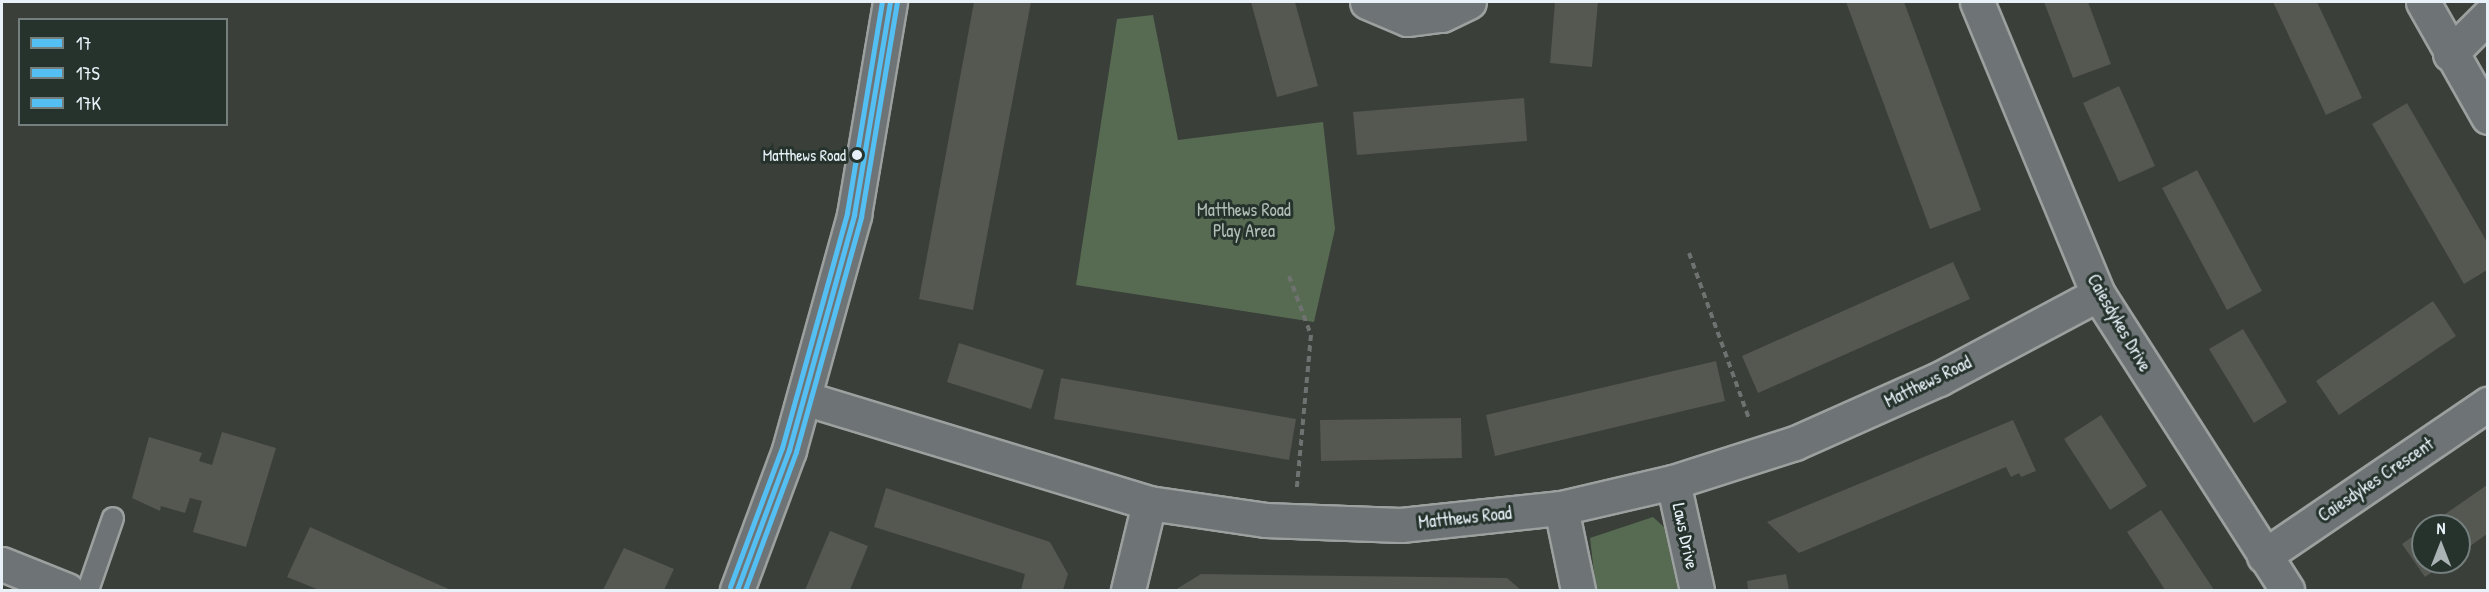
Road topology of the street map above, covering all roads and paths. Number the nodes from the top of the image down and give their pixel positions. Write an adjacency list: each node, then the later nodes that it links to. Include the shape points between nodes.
1 (889, 2): 12 (street, via 854,215)
2 (1367, 2): 3 (street, via 1407,19 1442,15)
3 (1469, 2)
4 (1977, 2): 11 (street, Caiesdykes Drive)
5 (2423, 2): 7 (street)
6 (2487, 16): 7 (street)
7 (2450, 54): 8 (street)
8 (2487, 117)
9 (1689, 253): 14 (path)
10 (1289, 276): 19 (path, via 1311,335)
11 (2098, 294): 14 (street, Matthews Road, via 1939,379); 20 (street, Caiesdykes Drive)
12 (804, 398): 16 (street, Matthews Road); 24 (street)
13 (2487, 404): 20 (street, Caiesdykes Crescent)
14 (1761, 454): 15 (street, Matthews Road)
15 (1673, 482): 17 (street, Matthews Road); 27 (street, Laws Drive)
16 (1149, 503): 19 (street, Matthews Road); 25 (street)
17 (1561, 508): 19 (street, Matthews Road, via 1401,525); 26 (street)
18 (113, 518): 23 (lane)
19 (1294, 521)
20 (2264, 556): 28 (street, Caiesdykes Drive)
21 (2, 564): 22 (street)
22 (67, 591)
23 (88, 591)
24 (736, 591)
25 (1128, 591)
26 (1578, 591)
27 (1697, 591)
28 (2287, 591)

